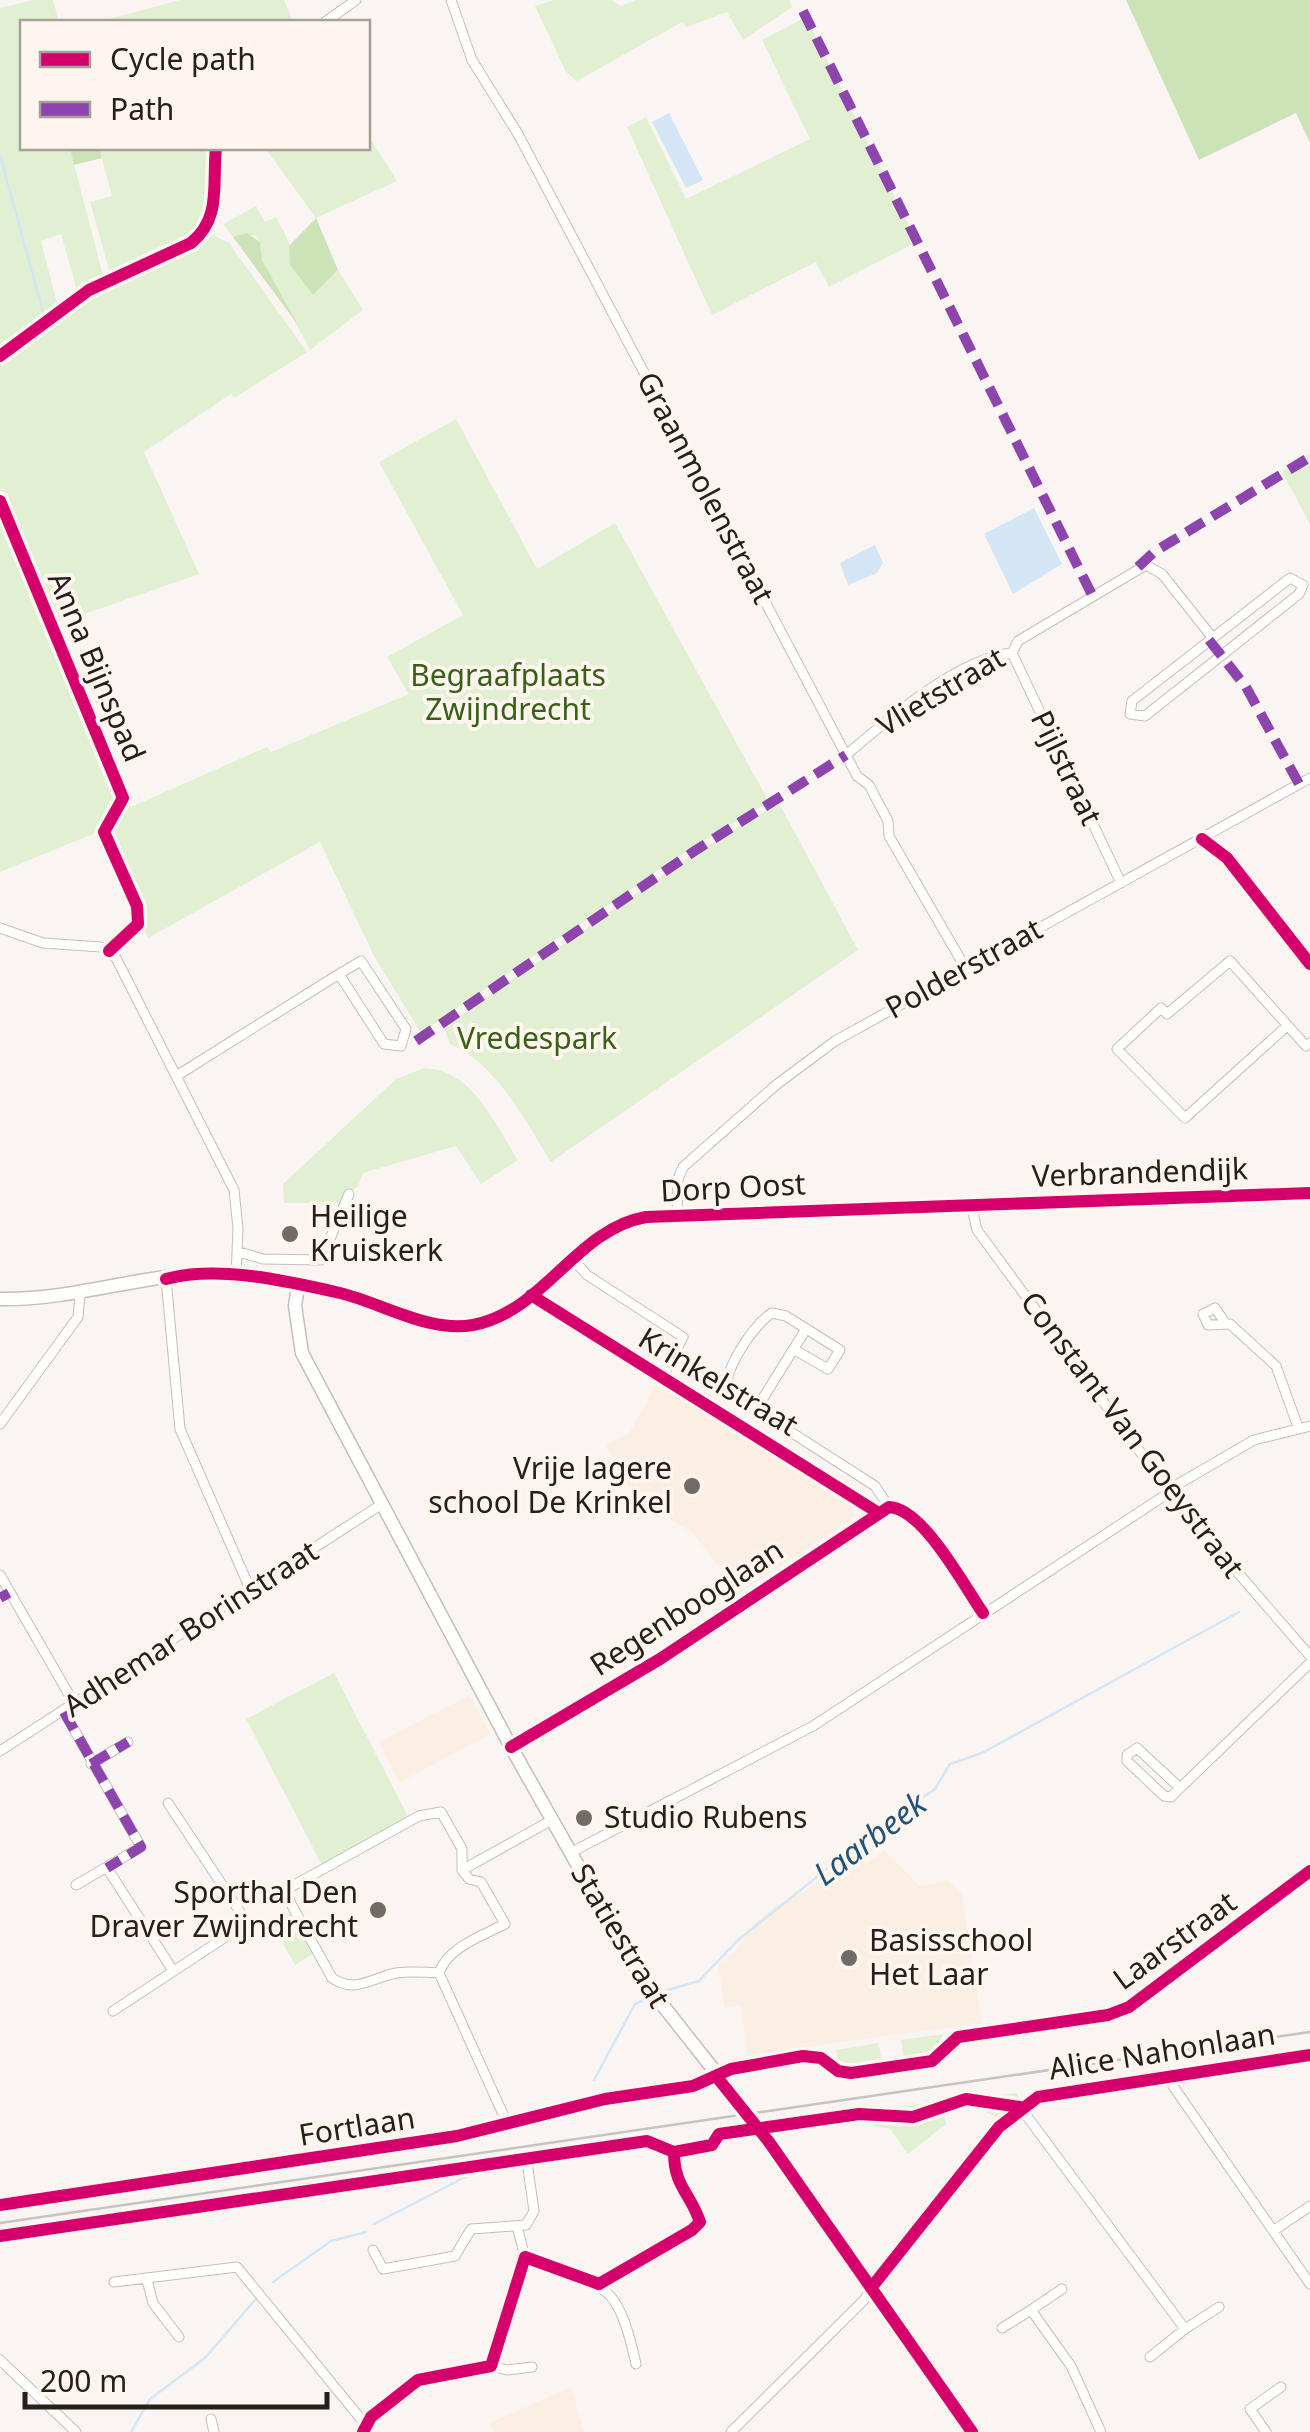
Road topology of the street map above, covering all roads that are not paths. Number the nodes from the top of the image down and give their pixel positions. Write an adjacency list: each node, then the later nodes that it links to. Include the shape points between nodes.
1 (356, 0): 3 (street)
2 (451, 0): 8 (street, Graanmolenstraat, via 472,60 518,134)
3 (328, 20)
4 (216, 150): 5 (street, via 213,214 204,233 89,290)
5 (0, 356)
6 (1212, 637): 6 (street, via 1285,580 1300,580 1299,594 1145,716 1130,714 1132,700); 7 (street, Vlietstraat, via 1158,570 1138,567 1018,640)
7 (1012, 653): 8 (street, Vlietstraat, via 993,655 906,706); 11 (street, Pijlstraat)
8 (846, 755): 14 (street, Graanmolenstraat, via 869,785 889,836)
9 (1310, 778): 10 (street, Polderstraat)
10 (1202, 839): 11 (street, Polderstraat); 13 (street, via 1227,858)
11 (1120, 883): 14 (street, Polderstraat)
12 (0, 928): 18 (street, via 42,943 109,951)
13 (1310, 964)
14 (966, 969): 22 (street, Polderstraat, via 846,1034 776,1084 683,1167)
15 (339, 974): 15 (street, via 361,961 406,1029 405,1042 396,1048 384,1044); 18 (street)
16 (1287, 1026): 16 (street, via 1185,1118 1117,1048 1230,961); 17 (street)
17 (1310, 1043)
18 (178, 1076): 23 (street, via 234,1190)
19 (1310, 1192): 21 (main road, Verbrandendijk)
20 (349, 1194): 23 (street, via 322,1260)
21 (971, 1204): 22 (main road, Dorp Oost); 38 (street, Constant Van Goeystraat, via 977,1230)
22 (677, 1215): 24 (main road, Dorp Oost, via 620,1222)
23 (239, 1252): 25 (street)
24 (573, 1259): 27 (main road, Dorp Oost, via 522,1301 472,1325 440,1324); 33 (street, via 683,1337)
25 (236, 1278): 26 (main road, Dorp Oost); 27 (main road, Dorp Oost)
26 (166, 1279): 28 (main road, Dorp Oost); 42 (street, via 183,1440)
27 (298, 1286): 39 (main road, Statiestraat, via 302,1352)
28 (80, 1295): 29 (main road, Dorp Oost); 35 (street, via 82,1312)
29 (0, 1299)
30 (1224, 1321): 37 (street, via 1276,1366)
31 (806, 1329): 32 (street); 32 (street, via 840,1350 828,1369); 34 (street, via 772,1313 753,1334 725,1386 730,1397)
32 (794, 1350): 34 (street)
33 (663, 1376)
34 (755, 1411): 40 (street, Krinkelstraat, via 875,1486)
35 (0, 1424)
36 (1310, 1426): 37 (street)
37 (1298, 1427): 38 (street, via 1254,1440)
38 (1169, 1491): 44 (street); 46 (street, Constant Van Goeystraat)
39 (382, 1504): 42 (street, Adhemar Borinstraat); 51 (main road, Statiestraat)
40 (888, 1508): 44 (street, Krinkelstraat, via 900,1508 928,1533); 51 (street, Regenbooglaan, via 660,1659)
41 (0, 1576): 43 (street)
42 (251, 1591): 48 (street, Adhemar Borinstraat)
43 (5, 1595): 48 (street)
44 (982, 1613): 57 (street, via 814,1726)
45 (1310, 1635): 46 (street)
46 (1300, 1646): 47 (street, Constant Van Goeystraat)
47 (1310, 1660): 54 (street)
48 (75, 1706): 49 (street, Adhemar Borinstraat)
49 (64, 1712): 52 (street, Adhemar Borinstraat); 53 (street)
50 (128, 1742): 53 (street)
51 (511, 1747): 56 (main road, Statiestraat)
52 (0, 1751)
53 (91, 1764): 58 (street, via 141,1847)
54 (1180, 1788): 54 (street, via 1164,1796 1127,1755 1138,1748)
55 (168, 1804): 62 (street, via 242,1915 227,1936)
56 (552, 1820): 57 (main road, Statiestraat); 59 (street)
57 (570, 1853): 66 (main road, Statiestraat, via 652,1996)
58 (107, 1868): 61 (street); 62 (street)
59 (462, 1870): 63 (street, via 482,1882 505,1924 460,1947); 63 (street, via 462,1849 441,1812 418,1816 287,1888 332,1978 344,1986 402,1972)
60 (1310, 1871): 66 (street, Laarstraat, via 1129,2007 1108,2015 958,2037 923,2063 851,2073 803,2056)
61 (76, 1885)
62 (172, 1968): 64 (street)
63 (439, 1973): 69 (street)
64 (113, 2010)
65 (1310, 2055): 67 (street, Alice Nahonlaan)
66 (716, 2076): 69 (street, Fortlaan); 82 (main road, Statiestraat)
67 (1170, 2076): 68 (street, Alice Nahonlaan, via 1058,2091); 75 (street)
68 (1020, 2107): 82 (street, Alice Nahonlaan); 87 (street)
69 (506, 2123): 72 (street, Fortlaan, via 278,2166)
70 (674, 2152): 80 (street, via 676,2182 700,2222)
71 (526, 2155): 74 (street, via 534,2211 526,2225)
72 (0, 2205)
73 (1310, 2206): 75 (street)
74 (517, 2226): 76 (street, via 471,2229 448,2260 383,2269); 77 (street)
75 (1273, 2231): 81 (street)
76 (374, 2250)
77 (525, 2257): 80 (street); 92 (street)
78 (147, 2280): 79 (street); 88 (street, via 153,2303); 96 (street, via 237,2267)
79 (114, 2282)
80 (599, 2284): 91 (street, via 616,2298 628,2322)
81 (1310, 2284)
82 (871, 2288): 99 (street, Alice Nahonlaan); 100 (main road, Statiestraat)
83 (1062, 2288): 85 (street)
84 (1219, 2307): 87 (street)
85 (1031, 2310): 86 (street); 101 (street, via 1070,2366)
86 (1002, 2328)
87 (1185, 2330): 89 (street)
88 (179, 2337)
89 (1150, 2357)
90 (0, 2360): 97 (street)
91 (636, 2364)
92 (491, 2366): 93 (street); 96 (street, via 428,2375)
93 (532, 2368)
94 (1281, 2387): 102 (street, via 1250,2409)
95 (210, 2419): 98 (street)
96 (364, 2428)
97 (76, 2432)
98 (214, 2432)
99 (731, 2432)
100 (972, 2432)
101 (1101, 2432)
102 (1266, 2432)

